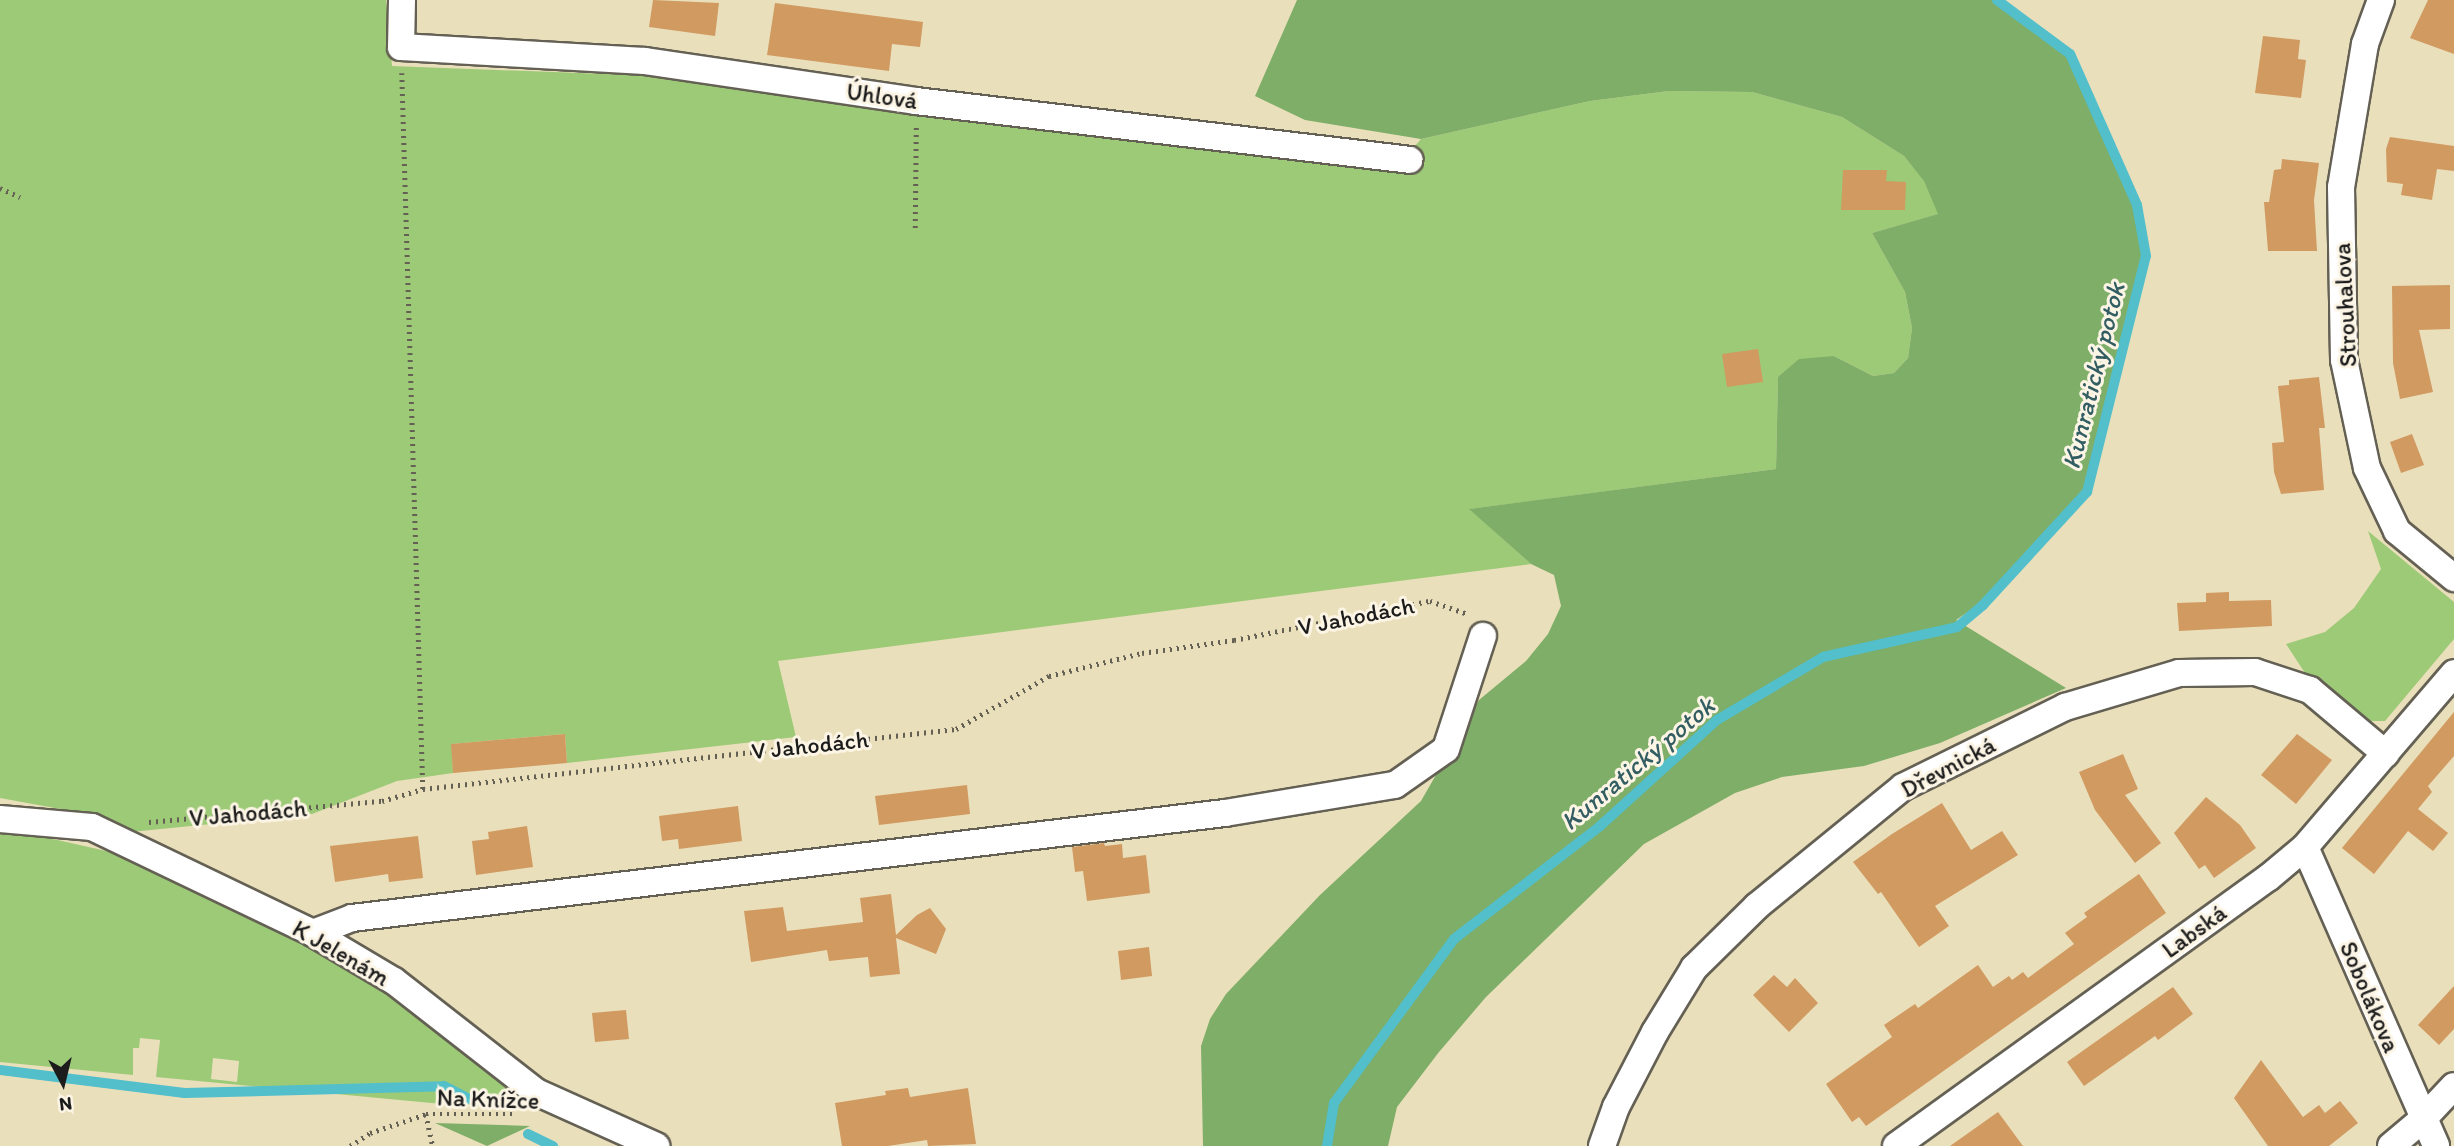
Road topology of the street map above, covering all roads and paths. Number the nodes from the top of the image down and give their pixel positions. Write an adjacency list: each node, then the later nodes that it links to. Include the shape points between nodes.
1 (402, 0): 3 (street)
2 (2381, 0): 9 (street, Strouhalova, via 2365,44 2341,187 2344,360 2367,468 2397,531)
3 (401, 47): 4 (street, Úhlová, via 645,61); 13 (path)
4 (916, 101): 5 (street, Úhlová); 8 (path)
5 (1409, 160)
6 (0, 188): 7 (path)
7 (20, 197)
8 (915, 228)
9 (2454, 579)
10 (1483, 636): 13 (path, V Jahodách, via 1465,611 1430,601 1234,640 1142,653 1049,676 956,729); 17 (street, via 1446,749 1395,785 1225,813 352,918)
11 (2454, 673): 12 (street, Labská)
12 (2386, 754): 16 (street, Labská); 25 (street, Dřevnická, via 2310,690 2255,672 2179,673 2065,707 1903,787 1757,906 1693,968 1628,1086)
13 (423, 789): 15 (path, V Jahodách, via 382,801)
14 (0, 819): 17 (street, K Jelenám, via 92,827)
15 (147, 822)
16 (2305, 847): 21 (street, Sobolákova); 26 (street, Labská)
17 (313, 933): 24 (street, K Jelenám, via 394,981 536,1092)
18 (2454, 1086): 21 (street)
19 (426, 1114): 20 (path, Na Knížce); 22 (path, Na Knížce, via 370,1133); 23 (path)
20 (520, 1114)
21 (2423, 1119): 27 (street); 28 (street, Sobolákova)
22 (350, 1146)
23 (433, 1146)
24 (656, 1146)
25 (1602, 1146)
26 (1896, 1146)
27 (2391, 1146)
28 (2436, 1146)

